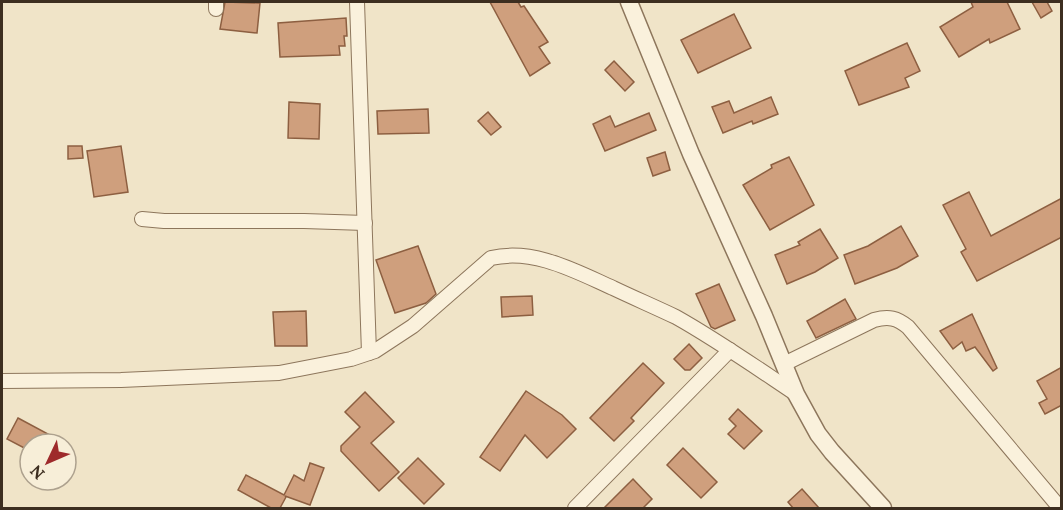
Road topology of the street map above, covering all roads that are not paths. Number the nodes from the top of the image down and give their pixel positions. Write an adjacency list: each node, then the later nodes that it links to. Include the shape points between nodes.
1 (357, 2): 4 (street)
2 (629, 2): 7 (street, via 690,154)
3 (142, 219): 4 (street)
4 (365, 224): 6 (street)
5 (730, 350): 6 (street, via 675,317 561,265 527,256 507,256 491,258 413,326); 9 (street); 11 (street)
6 (369, 353): 8 (street, via 279,373)
7 (784, 364): 9 (street); 10 (street, via 874,320 897,318)
8 (2, 381)
9 (796, 394): 12 (street, via 818,434)
10 (1055, 502)
11 (575, 508)
12 (883, 508)

